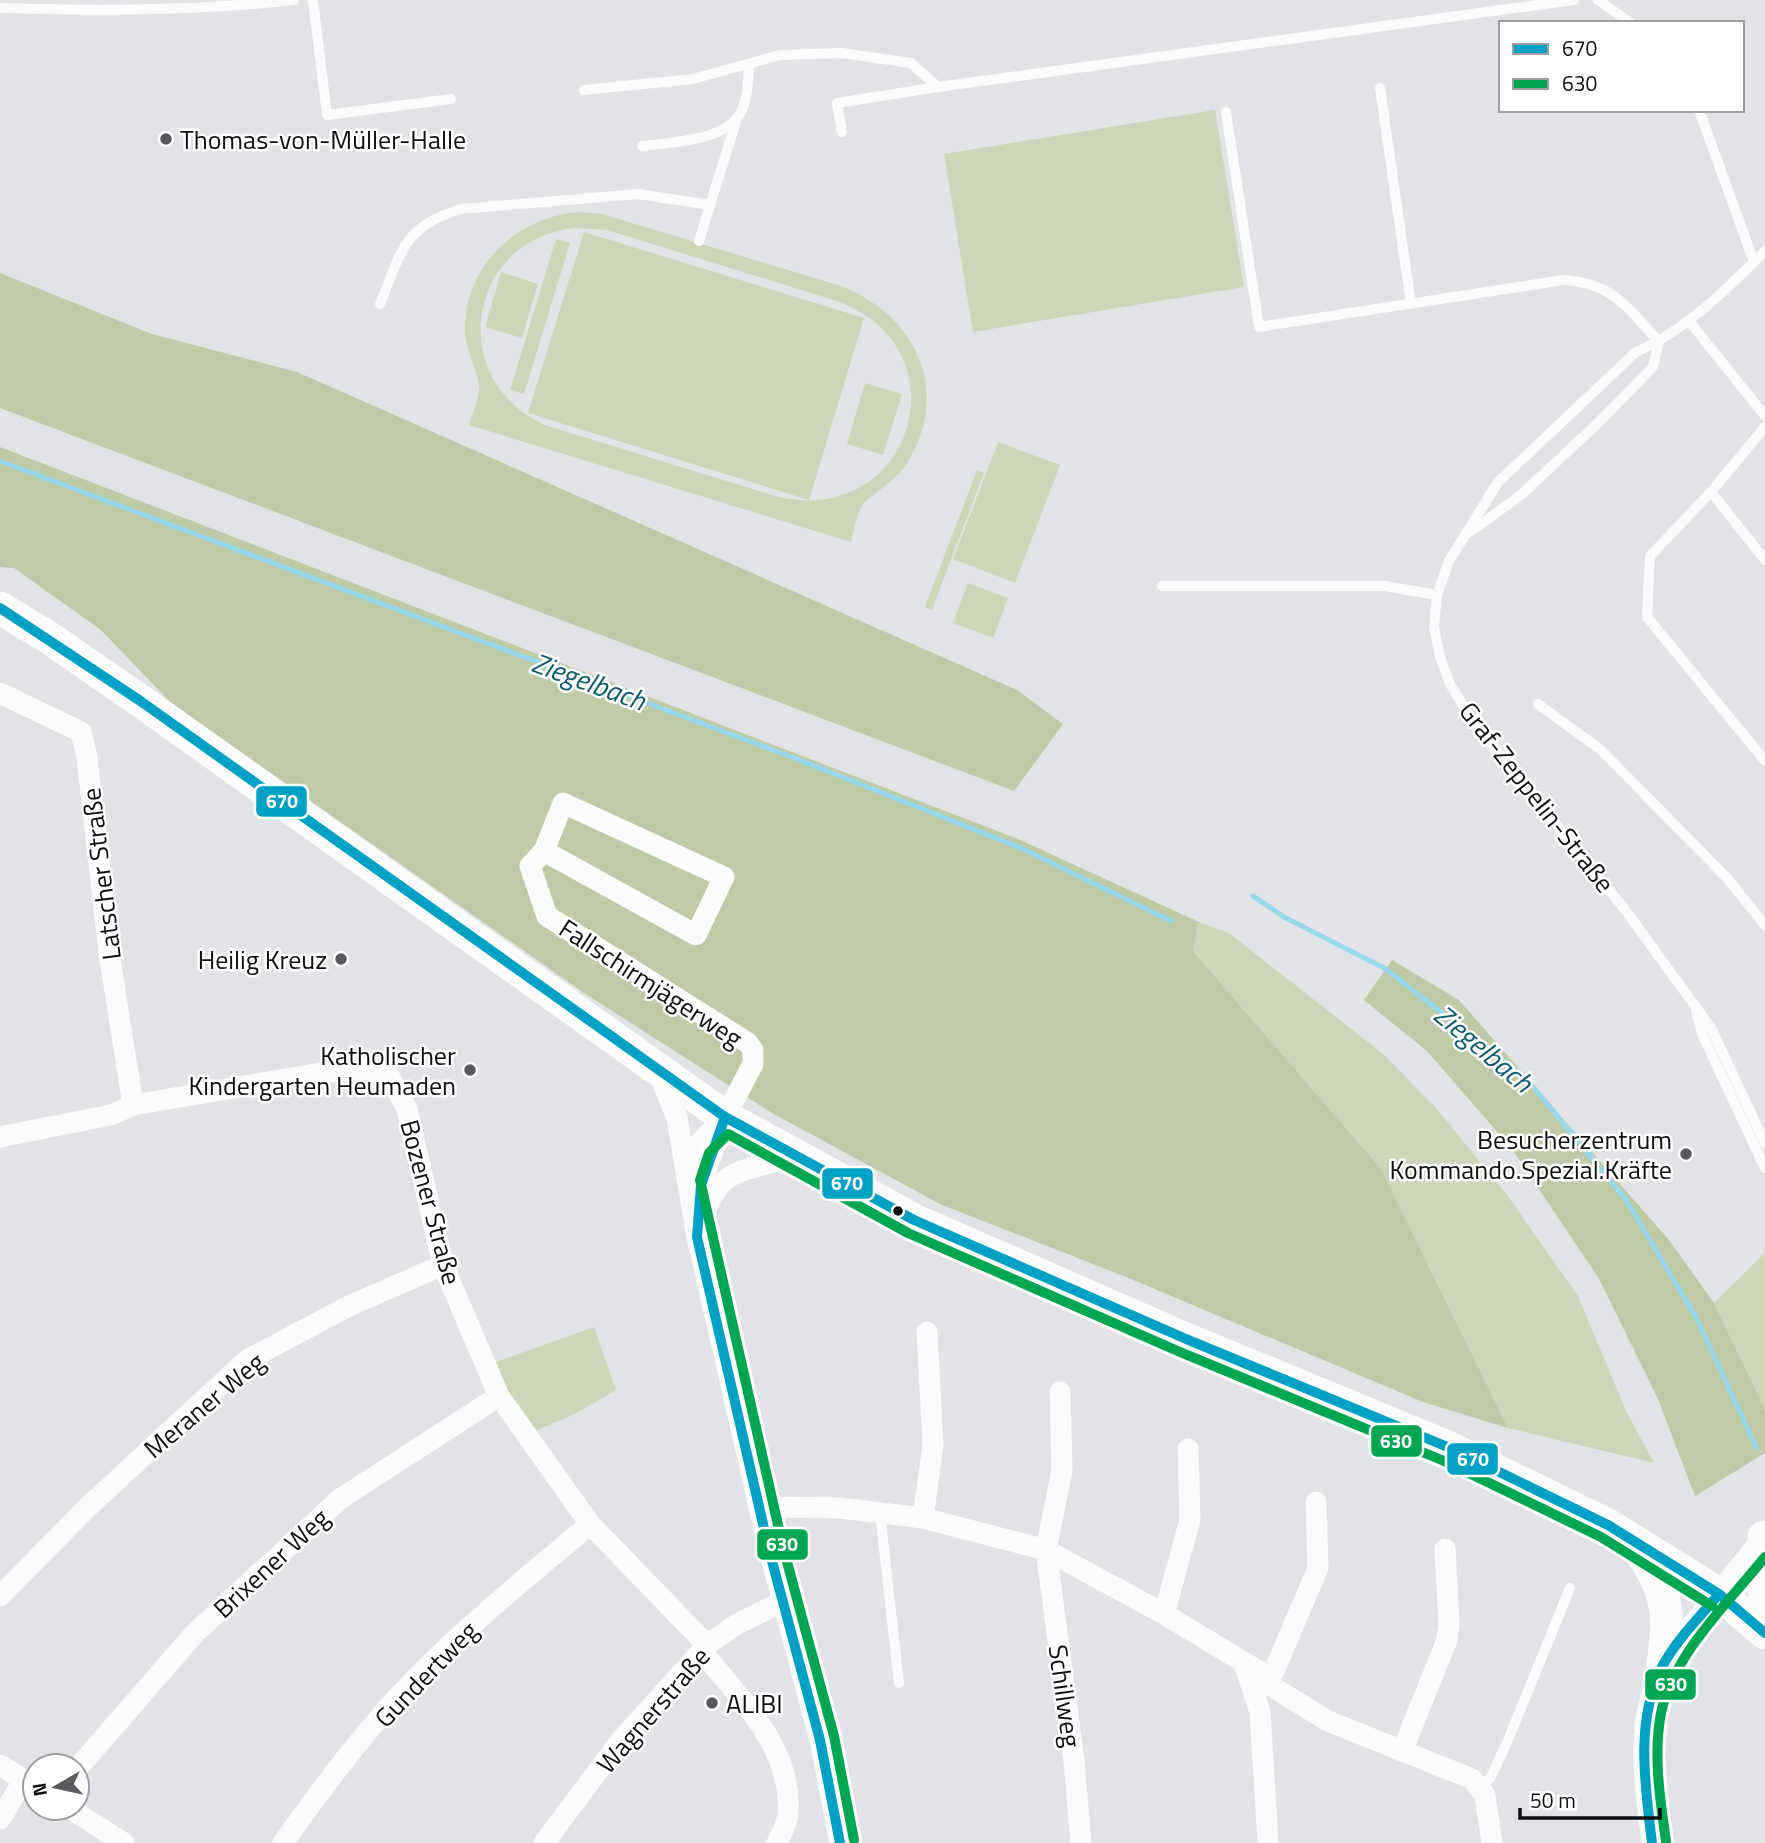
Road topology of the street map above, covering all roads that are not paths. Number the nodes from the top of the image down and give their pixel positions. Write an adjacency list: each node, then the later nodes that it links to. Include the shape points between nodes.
1 (293, 0): 5 (lane, via 209,9 107,12)
2 (313, 0): 11 (lane, via 327,115)
3 (1574, 0): 8 (lane)
4 (1598, 0): 6 (lane)
5 (0, 8)
6 (1628, 21)
7 (749, 64): 8 (lane, via 780,55 842,53 911,63); 10 (lane, via 693,79); 14 (lane, via 747,90)
8 (938, 88): 15 (lane, via 837,103)
9 (1380, 88): 22 (lane)
10 (584, 90)
11 (451, 99)
12 (1226, 112): 22 (lane, via 1259,327)
13 (1700, 112): 20 (lane)
14 (737, 118): 16 (lane, via 691,140); 17 (lane)
15 (842, 132)
16 (642, 146)
17 (709, 205): 18 (lane); 21 (lane, via 638,194 461,209 435,216 405,245)
18 (699, 241)
19 (1765, 251): 20 (lane, Graf-Zeppelin-Straße)
20 (1754, 262): 23 (lane, Graf-Zeppelin-Straße)
21 (380, 304)
22 (1411, 304): 24 (lane, via 1564,280 1583,281 1613,295)
23 (1689, 321): 24 (lane, Graf-Zeppelin-Straße); 25 (lane)
24 (1658, 342): 28 (lane, Graf-Zeppelin-Straße, via 1636,352 1498,482); 28 (lane, Graf-Zeppelin-Straße, via 1653,367 1598,423 1521,495)
25 (1765, 416)
26 (1765, 427): 27 (lane)
27 (1711, 492): 29 (lane); 35 (lane, via 1650,556 1647,617)
28 (1465, 536): 31 (lane, Graf-Zeppelin-Straße, via 1449,561)
29 (1765, 560)
30 (1162, 586): 31 (lane, via 1385,586)
31 (1437, 594): 38 (lane, Graf-Zeppelin-Straße, via 1434,627 1440,657 1472,720)
32 (0, 608): 39 (main road, via 139,700)
33 (0, 693): 40 (street, Latscher Straße, via 81,732)
34 (1538, 704): 37 (lane, via 1601,750 1726,877)
35 (1765, 761)
36 (544, 852): 36 (street, Fallschirmjägerweg, via 563,803 724,877 696,935); 41 (street, Fallschirmjägerweg, via 530,866 547,916 753,1050 753,1064)
37 (1765, 925)
38 (1693, 1002): 43 (lane, Graf-Zeppelin-Straße, via 1711,1028); 45 (lane, Graf-Zeppelin-Straße, via 1702,1034)
39 (656, 1067): 41 (main road); 46 (street, via 677,1118)
40 (133, 1105): 42 (street, Bozener Straße, via 111,1115); 48 (street, Bozener Straße, via 321,1073 365,1069 388,1074 407,1109)
41 (725, 1117): 44 (main road); 46 (street, via 697,1146); 47 (street, via 701,1185)
42 (0, 1137)
43 (1765, 1143)
44 (795, 1155): 47 (street, via 769,1166 744,1169 720,1182); 59 (main road, via 914,1220 1450,1448)
45 (1765, 1168)
46 (686, 1179): 47 (street)
47 (697, 1237): 54 (street)
48 (443, 1265): 51 (street, Bozener Straße); 65 (street, Meraner Weg, via 349,1306 247,1360 90,1505)
49 (927, 1332): 56 (street, via 933,1445)
50 (1060, 1392): 61 (street, Schillweg, via 1062,1470)
51 (499, 1396): 57 (street, Bozener Straße); 74 (street, Brixener Weg, via 340,1499 195,1633)
52 (1188, 1449): 67 (street, via 1190,1520)
53 (1316, 1502): 71 (street, via 1318,1568 1274,1671)
54 (759, 1507): 55 (street); 66 (street)
55 (880, 1513): 56 (street); 72 (lane)
56 (923, 1518): 61 (street)
57 (590, 1524): 69 (street, Bozener Straße); 82 (street, Gundertweg, via 492,1606 413,1681 334,1772)
58 (1764, 1536): 63 (street); 64 (main road)
59 (1635, 1542): 63 (main road); 70 (main road, via 1658,1577 1668,1618)
60 (1445, 1549): 73 (street, via 1447,1640)
61 (1046, 1550): 67 (street); 86 (street, Schillweg)
62 (1570, 1588): 77 (lane, via 1508,1740 1491,1777)
63 (1719, 1594): 68 (main road); 70 (street)
64 (1765, 1594)
65 (0, 1596)
66 (782, 1602): 69 (street, Wagnerstraße, via 737,1624); 85 (street, via 820,1740)
67 (1164, 1614): 71 (street)
68 (1765, 1633)
69 (704, 1648): 83 (street, Wagnerstraße, via 622,1739); 84 (street, Bozener Straße, via 773,1742 786,1776 789,1815)
70 (1663, 1665): 89 (street, via 1646,1719)
71 (1252, 1667): 73 (street, via 1263,1681 1328,1721); 87 (street, via 1260,1713)
72 (899, 1683)
73 (1402, 1751): 77 (street, via 1472,1779)
74 (91, 1753)
75 (0, 1765): 76 (street)
76 (21, 1779)
77 (1480, 1787): 88 (street)
78 (21, 1794): 79 (street)
79 (0, 1819)
80 (91, 1822): 81 (street)
81 (124, 1843)
82 (283, 1843)
83 (544, 1843)
84 (777, 1843)
85 (840, 1843)
86 (1082, 1843)
87 (1268, 1843)
88 (1492, 1843)
89 (1652, 1843)

